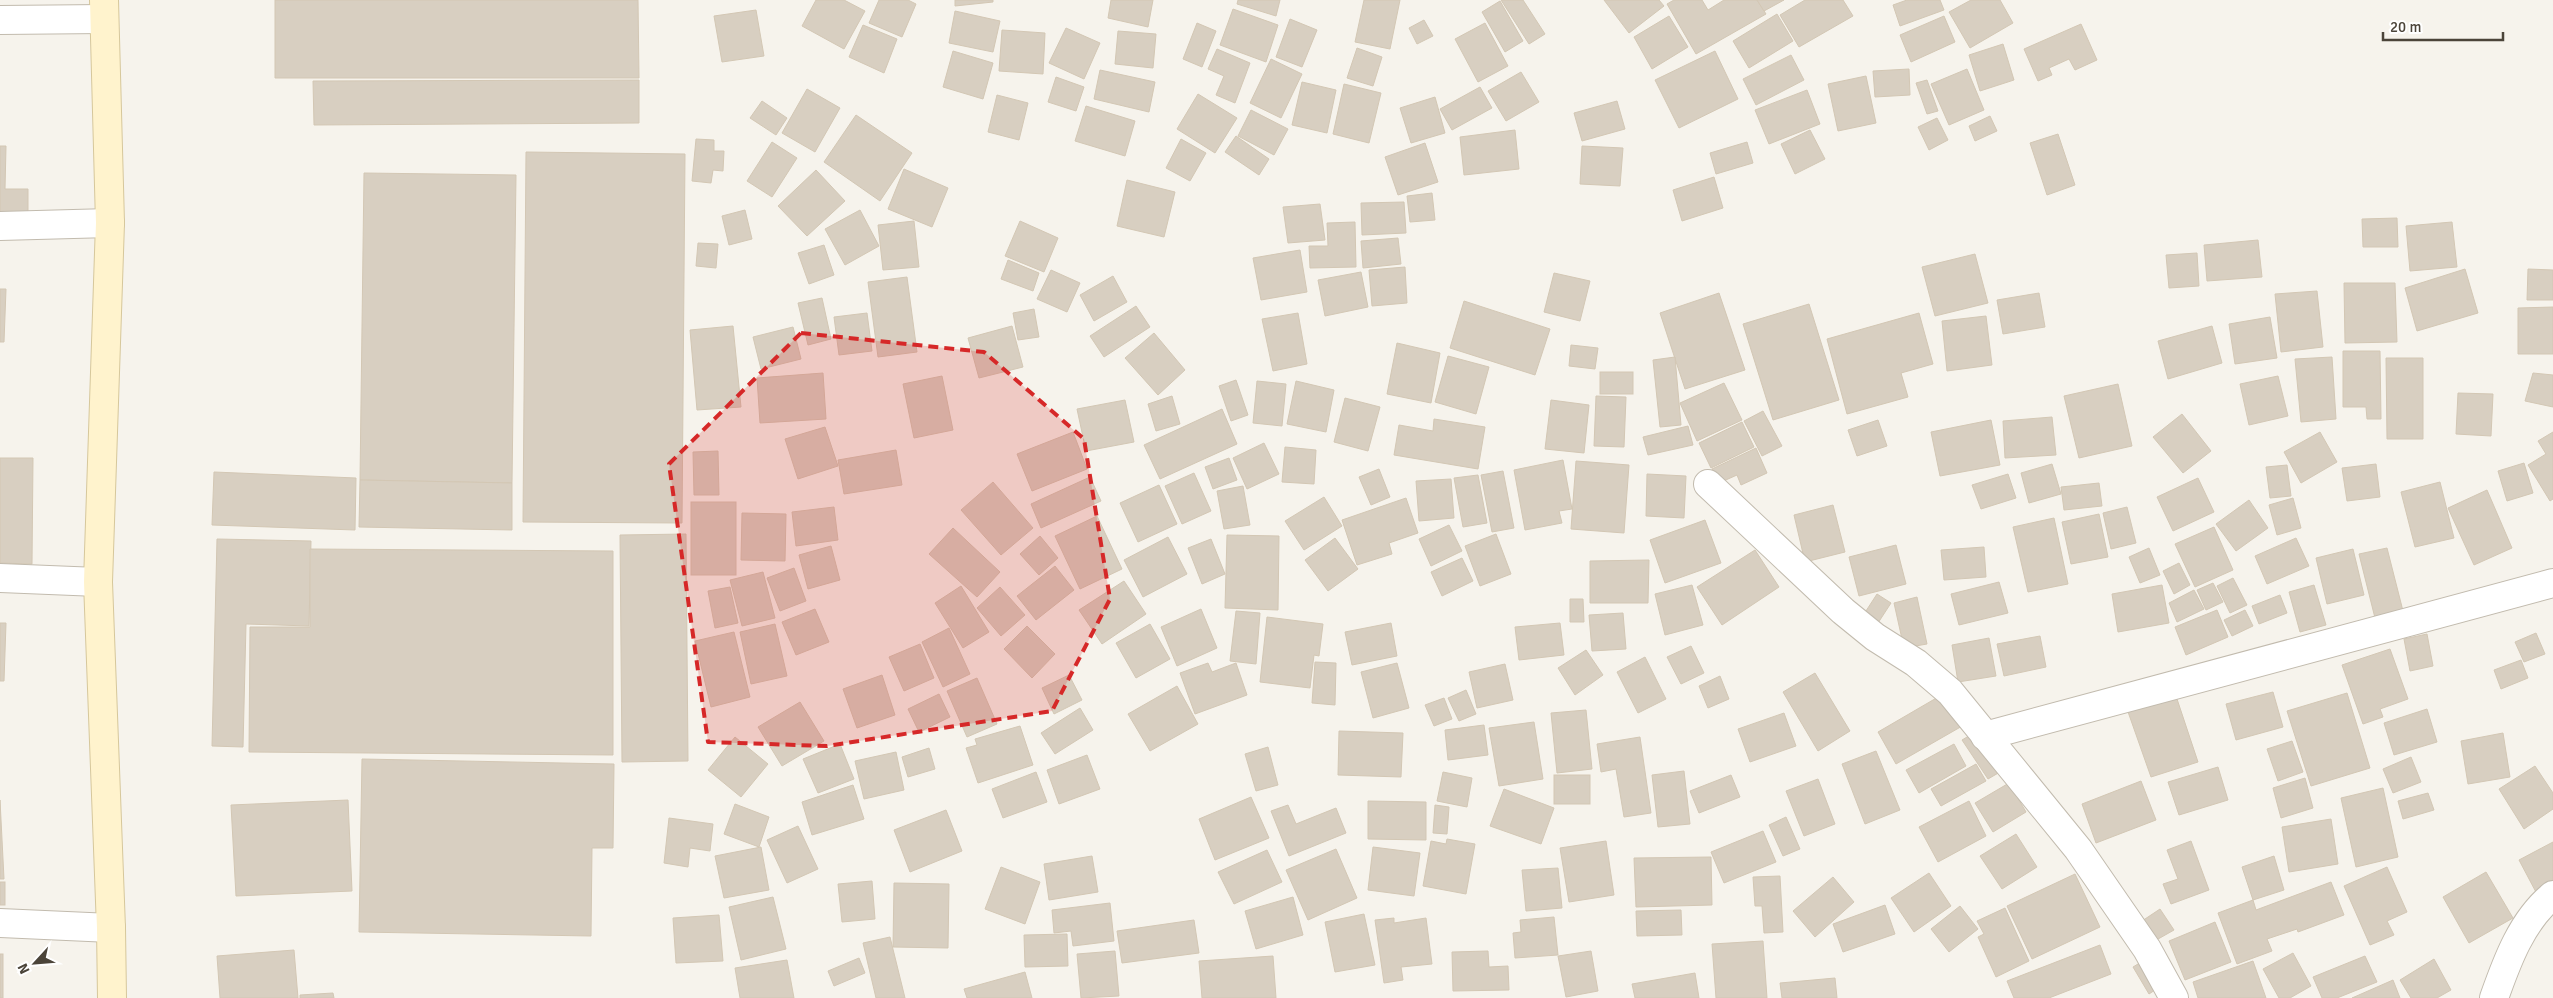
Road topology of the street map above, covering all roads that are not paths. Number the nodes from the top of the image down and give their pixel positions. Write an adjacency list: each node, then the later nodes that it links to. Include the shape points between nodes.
1 (104, 10): 2 (street); 3 (street)
2 (0, 20)
3 (110, 223): 4 (street); 7 (street)
4 (0, 226)
5 (1708, 484): 9 (street, via 1843,611 1916,663 1950,692)
6 (0, 578): 7 (street)
7 (98, 582): 12 (street)
8 (2553, 583): 9 (street)
9 (1985, 736): 14 (street, via 2078,850 2148,949)
10 (2553, 895): 15 (street, via 2538,907 2508,957)
11 (0, 923): 12 (street)
12 (111, 928): 13 (street)
13 (112, 998)
14 (2174, 998)
15 (2494, 998)

